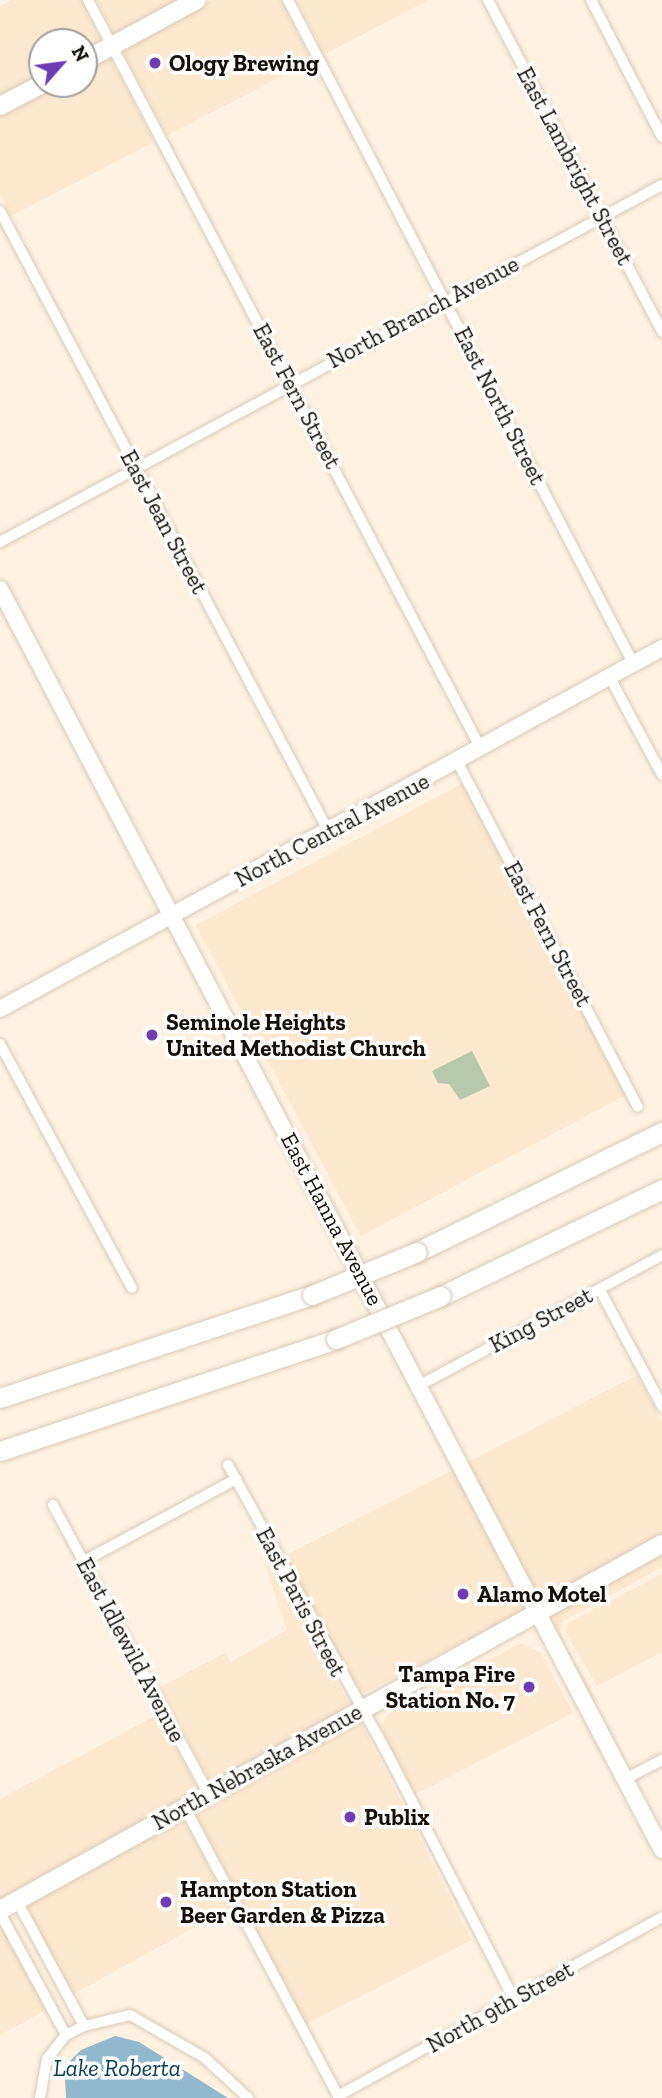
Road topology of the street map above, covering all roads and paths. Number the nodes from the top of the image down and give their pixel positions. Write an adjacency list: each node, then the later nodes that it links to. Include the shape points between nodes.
1 (88, 0): 6 (street, East Fern Street)
2 (197, 0): 6 (main road)
3 (288, 0): 16 (street, East North Street)
4 (488, 0): 15 (street, East Lambright Street)
5 (591, 0): 11 (street)
6 (112, 46): 7 (main road); 18 (street, East Fern Street)
7 (98, 54)
8 (28, 91): 9 (main road)
9 (0, 106)
10 (662, 110): 11 (street)
11 (651, 116): 12 (street)
12 (662, 137)
13 (662, 185): 15 (street, North Branch Avenue)
14 (0, 211): 19 (street, East Jean Street)
15 (601, 216): 16 (street, North Branch Avenue); 17 (street, East Lambright Street)
16 (446, 300): 18 (street, North Branch Avenue); 23 (street, East North Street)
17 (662, 332)
18 (290, 383): 19 (street, North Branch Avenue); 25 (street, East Fern Street)
19 (135, 466): 20 (street, North Branch Avenue); 28 (street, East Jean Street)
20 (0, 542)
21 (0, 589): 29 (street, East Hanna Avenue)
22 (662, 648): 23 (street, North Central Avenue)
23 (633, 663): 24 (street, North Central Avenue)
24 (609, 676): 25 (street, North Central Avenue); 27 (street)
25 (480, 747): 26 (street, North Central Avenue)
26 (457, 761): 28 (street, North Central Avenue); 32 (street, East Fern Street)
27 (662, 775)
28 (329, 832): 29 (street, North Central Avenue)
29 (173, 916): 30 (street, North Central Avenue); 38 (street, East Hanna Avenue)
30 (1, 1007)
31 (0, 1044): 36 (street)
32 (638, 1107)
33 (662, 1132): 39 (highway, bridge, via 417,1252 312,1295)
34 (662, 1189): 41 (highway, bridge, via 441,1296 336,1339)
35 (662, 1255): 37 (street, King Street)
36 (132, 1288)
37 (600, 1290): 38 (street, King Street); 40 (street)
38 (420, 1385): 47 (street, East Hanna Avenue)
39 (0, 1398)
40 (662, 1406)
41 (0, 1451)
42 (228, 1465): 43 (street, East Paris Street)
43 (236, 1479): 46 (street); 48 (street, East Paris Street)
44 (53, 1505): 46 (street, East Idlewild Avenue)
45 (662, 1544): 47 (main road, North Nebraska Avenue)
46 (84, 1562): 51 (street, East Idlewild Avenue)
47 (536, 1612): 48 (main road, North Nebraska Avenue); 50 (street, East Hanna Avenue)
48 (362, 1709): 51 (main road, North Nebraska Avenue); 57 (street, East Paris Street)
49 (662, 1760): 50 (street)
50 (625, 1779): 53 (street, East Hanna Avenue)
51 (209, 1795): 52 (main road, North Nebraska Avenue)
52 (185, 1808): 54 (main road, North Nebraska Avenue); 60 (street)
53 (662, 1850)
54 (17, 1901): 55 (main road, North Nebraska Avenue); 58 (street)
55 (0, 1912): 59 (street)
56 (662, 1917): 57 (street, North 9th Street)
57 (514, 1998): 60 (street, North 9th Street)
58 (84, 2026): 59 (street); 62 (street, via 130,2015 205,2058)
59 (66, 2035): 61 (street, via 47,2059)
60 (338, 2097)
61 (40, 2098)
62 (248, 2098)

